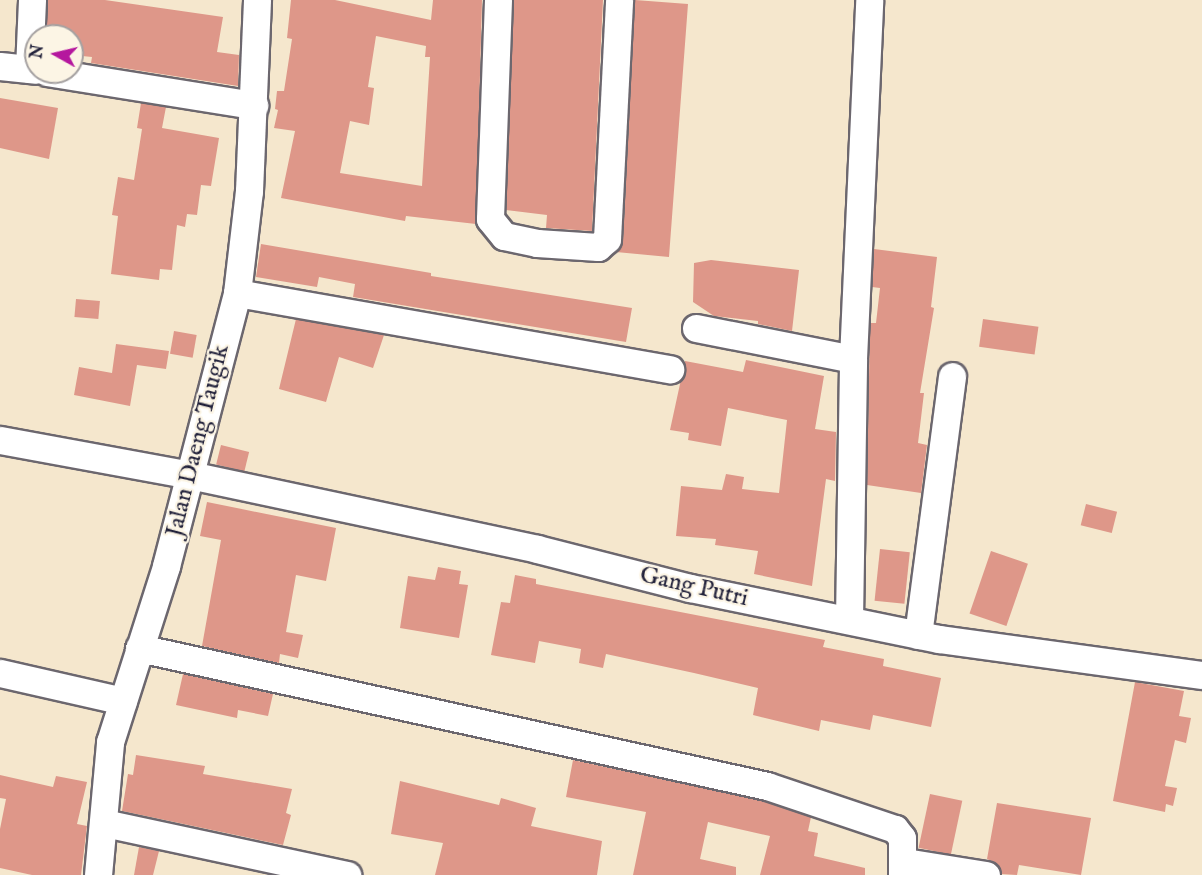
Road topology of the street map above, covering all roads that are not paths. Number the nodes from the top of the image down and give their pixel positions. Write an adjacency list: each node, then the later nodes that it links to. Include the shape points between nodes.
1 (32, 0): 6 (street)
2 (257, 0): 10 (street, Jalan Daeng Taugik)
3 (498, 0): 4 (street, via 490,219 504,236 537,243 598,247 607,239)
4 (619, 0)
5 (869, 0): 13 (street)
6 (34, 24)
7 (0, 66): 8 (street)
8 (24, 69)
9 (84, 78): 10 (street)
10 (254, 105): 11 (street, Jalan Daeng Taugik)
11 (237, 293): 14 (street); 17 (street, Jalan Daeng Taugik)
12 (696, 328): 13 (street)
13 (853, 359): 18 (street)
14 (670, 369)
15 (952, 376): 19 (street)
16 (0, 440): 17 (street, Gang Putri)
17 (190, 475): 18 (street, Gang Putri); 20 (street, Jalan Daeng Taugik)
18 (849, 620): 19 (street, Gang Putri)
19 (918, 635): 22 (street, Gang Putri)
20 (139, 648): 23 (street, Jalan Daeng Taugik); 25 (street, via 767,786 890,826 901,834)
21 (0, 673): 23 (street)
22 (1202, 675)
23 (123, 701): 24 (street, Jalan Daeng Taugik, via 110,742)
24 (104, 823): 26 (street, Jalan Daeng Taugik); 27 (street)
25 (903, 868): 28 (street)
26 (98, 875)
27 (347, 875)
28 (986, 875)

